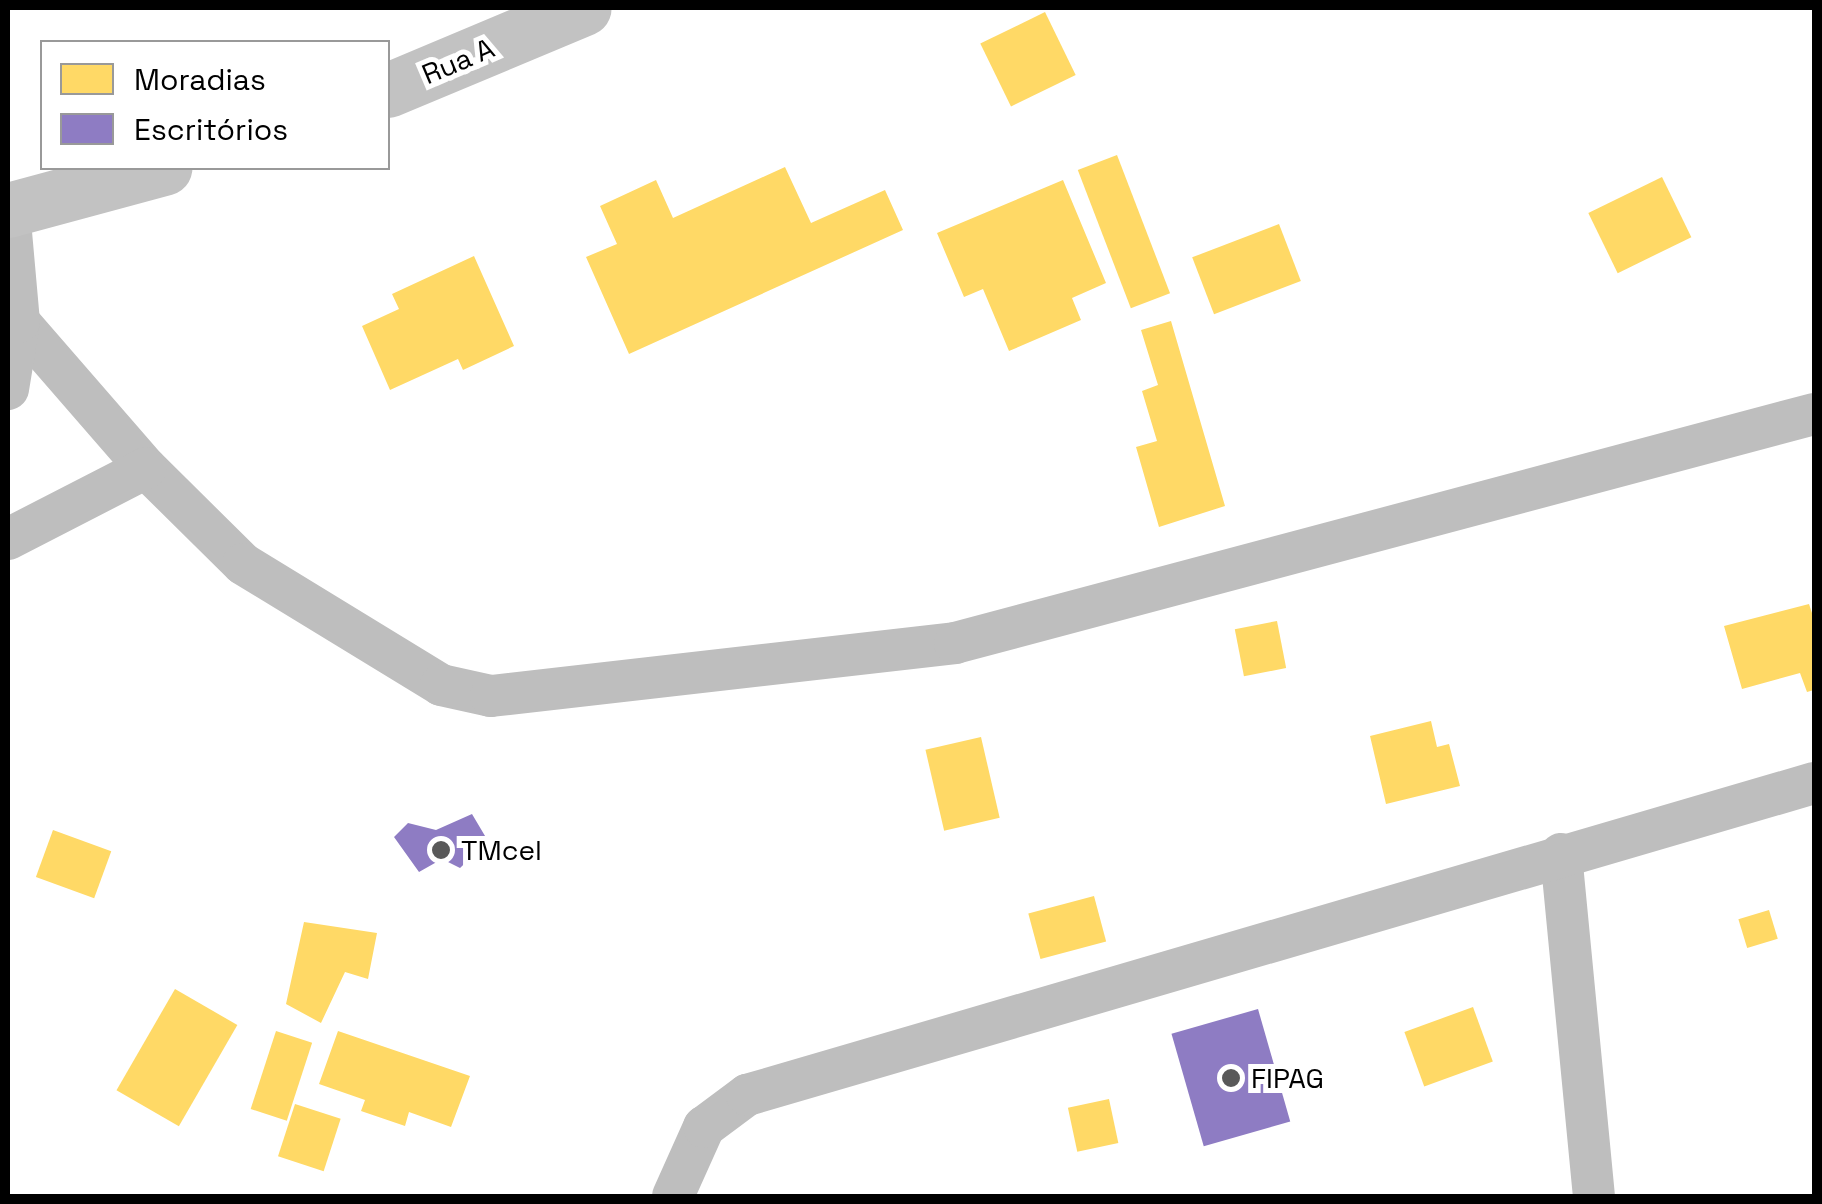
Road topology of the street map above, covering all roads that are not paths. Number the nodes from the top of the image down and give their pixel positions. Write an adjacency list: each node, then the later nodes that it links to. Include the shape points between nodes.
1 (584, 8): 2 (main road, Rua A)
2 (390, 89)
3 (157, 170): 4 (main road)
4 (8, 210): 5 (street)
5 (19, 322): 6 (street); 8 (street)
6 (8, 388)
7 (1814, 414): 8 (street, via 955,644 491,696 441,686 243,564)
8 (146, 468): 9 (street)
9 (8, 539)
10 (1814, 783): 11 (street)
11 (1562, 854): 12 (street, via 748,1095 704,1127); 13 (street)
12 (673, 1196)
13 (1594, 1196)

